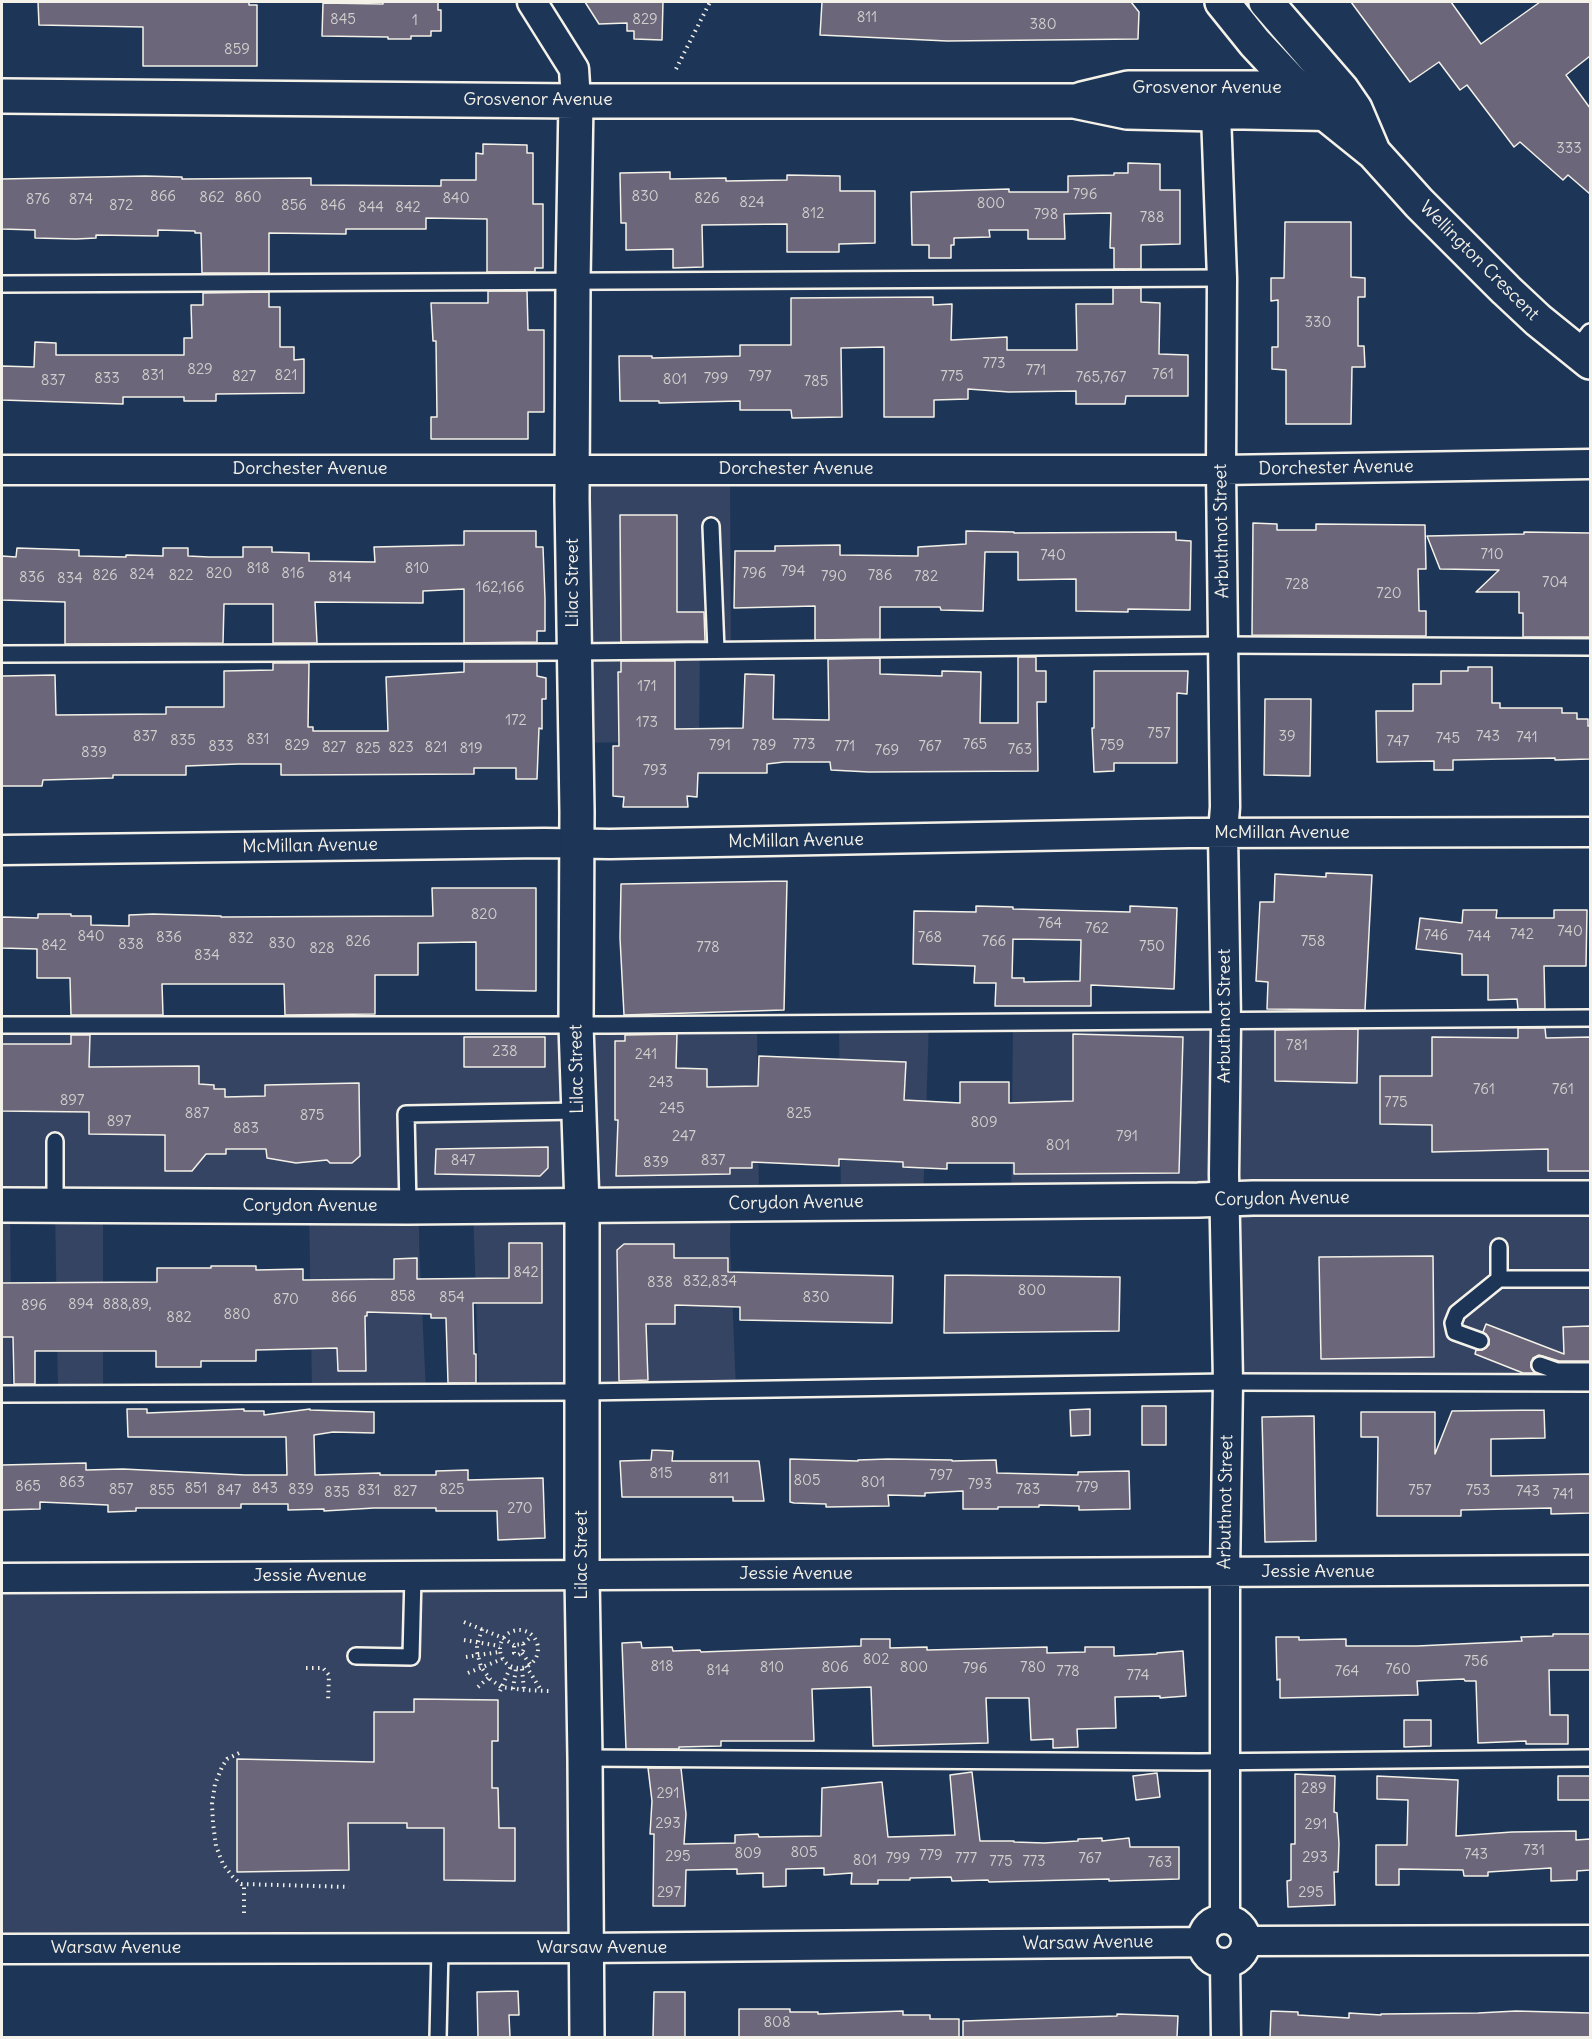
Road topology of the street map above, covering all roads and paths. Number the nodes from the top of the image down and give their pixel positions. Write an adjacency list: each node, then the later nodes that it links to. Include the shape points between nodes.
1 (532, 2): 8 (street, via 574,69)
2 (710, 2): 5 (path)
3 (1222, 2): 6 (street, Wellington Crescent)
4 (1266, 2): 10 (street, Wellington Crescent)
5 (676, 69)
6 (1297, 88): 9 (street, Grosvenor Avenue, via 1128,88); 10 (street, Wellington Crescent)
7 (2, 96): 8 (street, Grosvenor Avenue)
8 (576, 101): 9 (street, Grosvenor Avenue); 13 (street, Lilac Street)
9 (1074, 101): 11 (street, Grosvenor Avenue, via 1127,112)
10 (1335, 103): 11 (street, Grosvenor Avenue); 15 (street, Wellington Crescent, via 1355,109 1374,153 1506,290)
11 (1216, 114): 12 (street, Arbuthnot Street)
12 (1222, 278): 13 (lane); 19 (street, Arbuthnot Street)
13 (573, 280): 14 (lane); 17 (street, Lilac Street)
14 (2, 284)
15 (1585, 348)
16 (1590, 464): 19 (street, Dorchester Avenue)
17 (573, 469): 18 (street, Dorchester Avenue); 19 (street, Dorchester Avenue); 24 (street, Lilac Street)
18 (2, 470)
19 (1221, 470): 21 (street, Arbuthnot Street)
20 (711, 526): 23 (lane)
21 (1224, 645): 22 (lane); 23 (lane); 27 (street, Arbuthnot Street)
22 (1590, 647)
23 (716, 650): 24 (lane)
24 (574, 652): 25 (lane); 28 (street, Lilac Street)
25 (2, 654)
26 (1590, 832): 27 (street, McMillan Avenue)
27 (1223, 833): 28 (street, McMillan Avenue); 31 (street, Arbuthnot Street)
28 (576, 844): 29 (street, McMillan Avenue); 33 (street, Lilac Street)
29 (2, 850)
30 (1590, 1018): 31 (lane)
31 (1226, 1022): 33 (lane); 37 (street, Arbuthnot Street)
32 (2, 1025): 33 (lane)
33 (576, 1025): 34 (street, Lilac Street)
34 (578, 1111): 40 (street, Lilac Street); 41 (lane, via 406,1114)
35 (55, 1141): 39 (lane)
36 (1590, 1198): 37 (street, Corydon Avenue)
37 (1225, 1199): 40 (street, Corydon Avenue); 48 (street, Arbuthnot Street)
38 (2, 1205): 39 (street, Corydon Avenue)
39 (55, 1205): 41 (street, Corydon Avenue)
40 (582, 1206): 41 (street, Corydon Avenue); 50 (street, Lilac Street)
41 (408, 1207)
42 (1499, 1247): 43 (lane)
43 (1499, 1279): 44 (lane); 45 (lane, via 1456,1313 1455,1332)
44 (1590, 1279)
45 (1480, 1341)
46 (1540, 1365): 47 (lane, via 1557,1371)
47 (1590, 1371)
48 (1228, 1382): 49 (lane); 50 (lane); 53 (street, Arbuthnot Street)
49 (1590, 1383)
50 (582, 1392): 51 (lane); 54 (street, Lilac Street)
51 (2, 1394)
52 (1590, 1570): 53 (street, Jessie Avenue)
53 (1225, 1572): 54 (street, Jessie Avenue); 89 (street, Arbuthnot Street)
54 (582, 1575): 55 (street, Jessie Avenue); 87 (street, Lilac Street)
55 (413, 1576): 56 (street, Jessie Avenue); 69 (lane, via 411,1656)
56 (2, 1578)
57 (464, 1622): 58 (path)
58 (482, 1629): 60 (path); 62 (path)
59 (532, 1636): 60 (path, via 521,1630 510,1631); 63 (path); 74 (path, via 538,1645 537,1655)
60 (503, 1638): 64 (path); 65 (path)
61 (464, 1640): 62 (path)
62 (478, 1643): 65 (path); 68 (path)
63 (523, 1644): 64 (path); 67 (path)
64 (514, 1645): 67 (path, via 514,1653)
65 (500, 1646): 66 (path)
66 (499, 1652): 68 (path); 71 (path)
67 (522, 1653): 74 (path)
68 (478, 1655): 70 (path); 73 (path)
69 (356, 1656)
70 (466, 1657)
71 (502, 1659): 72 (path); 73 (path)
72 (511, 1666): 76 (path); 80 (path)
73 (481, 1667): 77 (path); 78 (path)
74 (526, 1667): 76 (path); 82 (path); 83 (path)
75 (306, 1668): 85 (path, via 323,1668 329,1675)
76 (516, 1668): 81 (path)
77 (468, 1673)
78 (489, 1677): 79 (path); 80 (path)
79 (478, 1687)
80 (500, 1689): 81 (path)
81 (513, 1689): 82 (path)
82 (524, 1690): 83 (path)
83 (541, 1691): 84 (path)
84 (550, 1691)
85 (328, 1702)
86 (239, 1753): 90 (path, via 227,1759 215,1784 213,1823 223,1864)
87 (585, 1758): 89 (lane); 98 (street, Lilac Street)
88 (1590, 1758): 89 (lane)
89 (1225, 1762): 93 (street, Arbuthnot Street)
90 (244, 1884): 91 (path); 92 (path)
91 (349, 1887)
92 (244, 1913)
93 (1225, 1919): 95 (street, via 1206,1928); 96 (street, via 1242,1929)
94 (1590, 1940): 96 (street)
95 (1202, 1941): 98 (street, Warsaw Avenue); 100 (street, via 1207,1955)
96 (1246, 1941): 100 (street, via 1238,1959)
97 (440, 1948): 98 (street, Warsaw Avenue); 99 (street, Warsaw Avenue); 101 (lane)
98 (586, 1948): 102 (street, Lilac Street)
99 (2, 1949)
100 (1225, 1964): 103 (street)
101 (438, 2037)
102 (586, 2037)
103 (1226, 2037)

